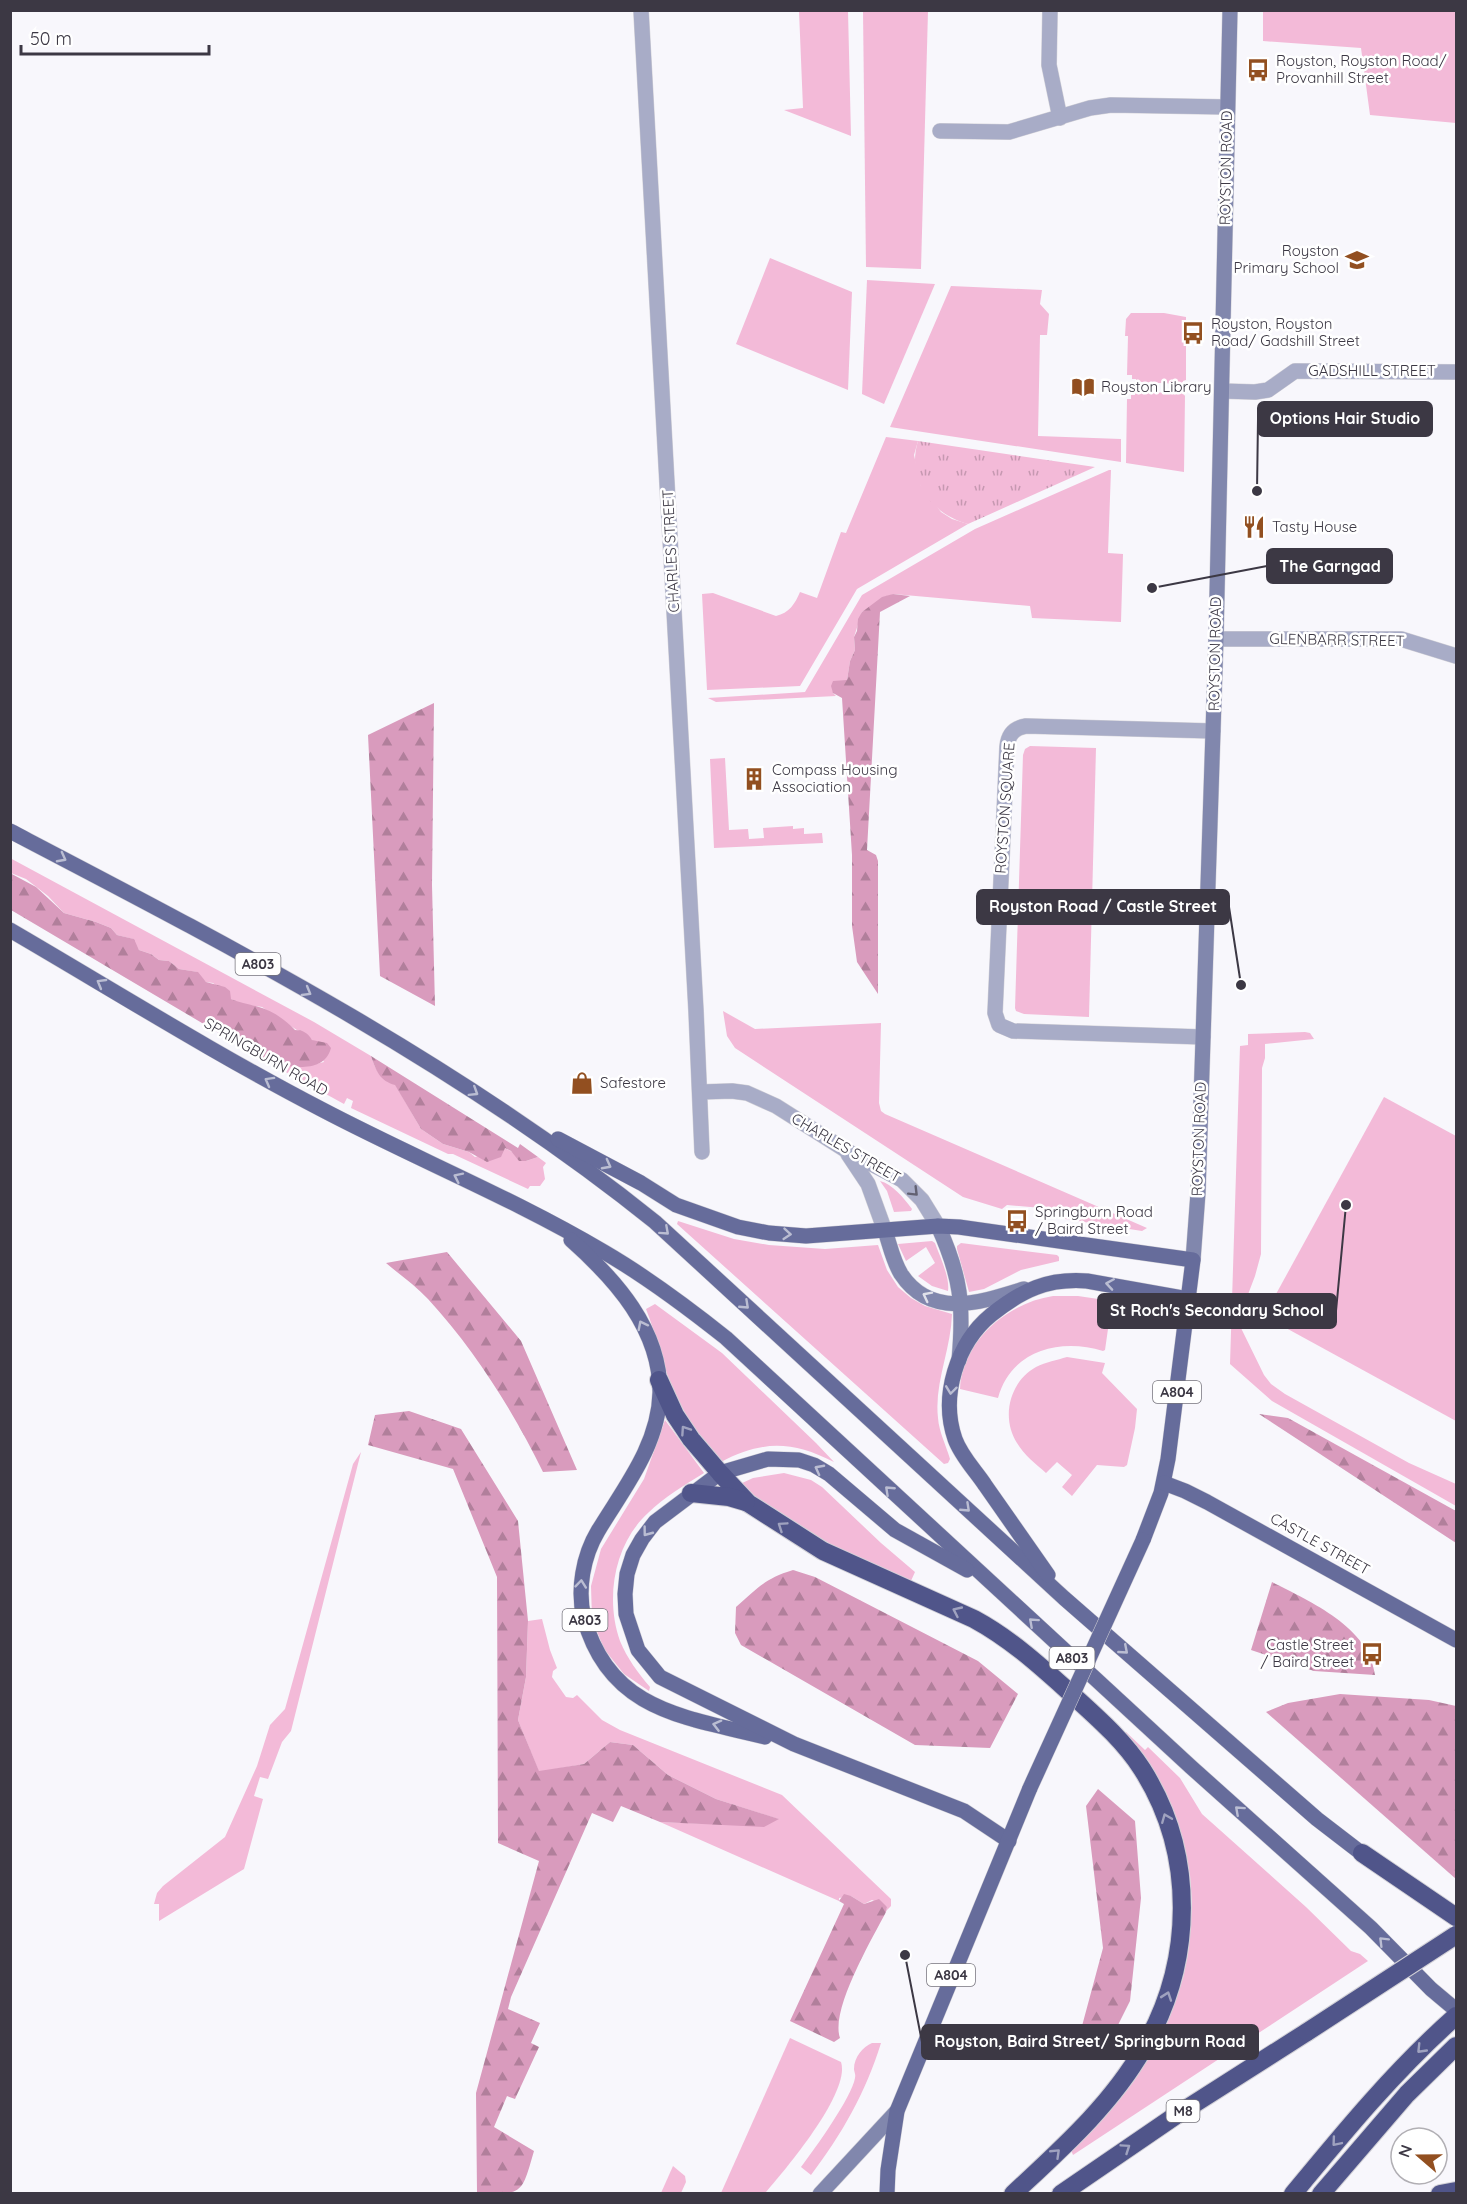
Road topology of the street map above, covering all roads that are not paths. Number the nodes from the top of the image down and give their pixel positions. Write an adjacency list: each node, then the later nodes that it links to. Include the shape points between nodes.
1 (641, 10): 15 (street, CHARLES STREET)
2 (1050, 10): 5 (street, via 1049,65)
3 (1230, 10): 4 (street, ROYSTON ROAD)
4 (1227, 107): 5 (street, via 1111,105); 8 (street, ROYSTON ROAD)
5 (1060, 118): 6 (street, via 1000,133)
6 (940, 131)
7 (1456, 372): 8 (street, GADSHILL STREET, via 1295,371 1268,390)
8 (1222, 391): 9 (street, ROYSTON ROAD)
9 (1216, 639): 10 (street, GLENBARR STREET, via 1401,639); 11 (street, ROYSTON ROAD)
10 (1456, 656)
11 (1213, 731): 14 (street, ROYSTON ROAD); 14 (street, ROYSTON SQUARE, via 1026,726 1010,735 995,1012 999,1025 1013,1031)
12 (10, 831): 16 (main road, A803, one-way to 16, via 307,991)
13 (10, 930): 19 (main road, SPRINGBURN ROAD / A803, one-way to 13, via 265,1079)
14 (1203, 1036): 22 (street, ROYSTON ROAD)
15 (700, 1092): 17 (street, CHARLES STREET); 18 (street, CHARLES STREET, via 747,1093)
16 (500, 1108): 21 (main road, one-way to 21, via 676,1205 707,1217 759,1231 806,1236); 33 (main road, A803, one-way to 33, via 655,1222)
17 (702, 1152)
18 (847, 1152): 20 (street, CHARLES STREET, one-way to 20, via 902,1180 922,1200); 21 (street, via 868,1184)
19 (511, 1202): 27 (main road, A803, one-way to 19, via 647,1334 630,1301 572,1240 549,1222); 32 (main road, A803, one-way to 19, via 712,1327 606,1253)
20 (938, 1226): 21 (main road); 22 (main road); 25 (street, via 956,1269)
21 (885, 1231): 25 (street, one-way to 21, via 937,1301 908,1283 895,1262)
22 (1193, 1260): 24 (main road)
23 (1044, 1283): 24 (main road, one-way to 23, via 1088,1281); 25 (street); 26 (main road, via 1012,1299 987,1318 966,1344)
24 (1188, 1299): 29 (main road, A804)
25 (961, 1304): 26 (street)
26 (959, 1360): 33 (main road, one-way to 33, via 950,1392 955,1439)
27 (659, 1380): 28 (highway, one-way to 27, via 675,1415); 35 (main road, A803, one-way to 27, via 670,1713 646,1701 609,1672 588,1631 580,1595 582,1575 597,1533 646,1449 658,1407)
28 (720, 1473): 30 (main road); 31 (highway); 32 (main road, one-way to 28, via 895,1530 814,1465 768,1459)
29 (1164, 1483): 34 (main road, CASTLE STREET, via 1207,1502); 36 (main road, A804, bridge, via 1143,1540)
30 (691, 1493): 31 (highway); 35 (main road, one-way to 35, via 655,1522 633,1555 627,1574 626,1614 638,1650 660,1677)
31 (748, 1503): 48 (highway, one-way to 31, via 1111,2094 1143,2050 1161,2013 1178,1957 1182,1916 1181,1874 1169,1824 1141,1768 1103,1723 1024,1651 974,1618 823,1551)
32 (989, 1582): 41 (main road, A803, one-way to 32, via 1371,1928)
33 (1064, 1598): 37 (main road, A803, one-way to 37, via 1317,1819)
34 (1456, 1640)
35 (794, 1744): 36 (main road, A803, via 964,1811)
36 (1009, 1840): 44 (main road, A804)
37 (1362, 1853): 38 (highway); 39 (main road, A803)
38 (1456, 1917)
39 (1456, 1928)
40 (1456, 1935): 49 (highway, M8, one-way to 40, bridge)
41 (1456, 2010)
42 (1456, 2016): 50 (highway, one-way to 50, via 1374,2098)
43 (1456, 2046): 51 (highway, via 1407,2094)
44 (897, 2111): 46 (street); 47 (main road, A804)
45 (1456, 2191): 52 (highway)
46 (820, 2193)
47 (887, 2193)
48 (1013, 2193)
49 (1061, 2193)
50 (1293, 2193)
51 (1321, 2193)
52 (1440, 2193)

